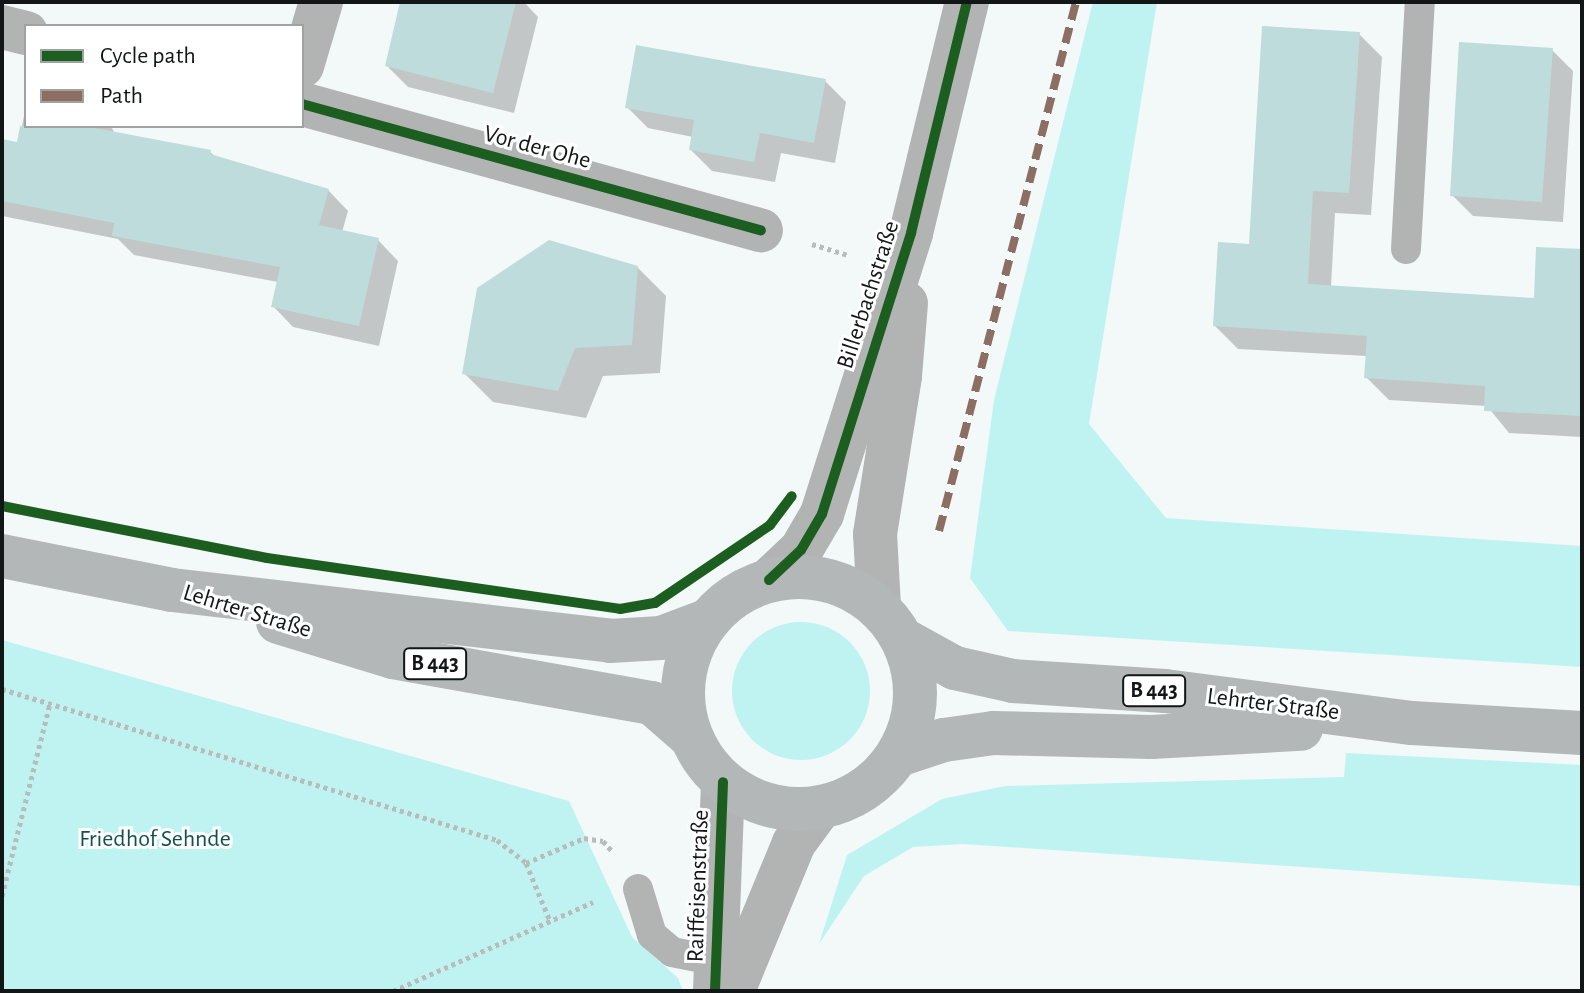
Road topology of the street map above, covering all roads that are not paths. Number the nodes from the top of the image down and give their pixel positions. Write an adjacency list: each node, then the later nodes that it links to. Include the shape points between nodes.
1 (321, 2): 6 (street)
2 (967, 2): 9 (street, Billerbachstraße)
3 (1420, 2): 10 (lane)
4 (2, 27): 5 (street)
5 (24, 32)
6 (304, 59)
7 (304, 105): 8 (street, Vor der Ohe)
8 (761, 230)
9 (911, 233): 12 (street, Billerbachstraße, via 822,514 801,550); 15 (street, Billerbachstraße, via 900,376 875,534)
10 (1406, 249)
11 (2, 556): 13 (main road, B 443)
12 (769, 580): 14 (main road, via 747,589); 15 (main road, via 808,576 846,586)
13 (172, 590): 14 (main road, Lehrter Straße / B 443, via 610,641 661,638); 18 (main road, Lehrter Straße / B 443, via 393,657 652,703)
14 (709, 620): 18 (main road, via 684,676 683,707)
15 (891, 624): 16 (main road, Lehrter Straße / B 443, via 955,668 1013,681 1165,691); 19 (main road, via 915,678 914,718)
16 (1412, 723): 17 (main road, Lehrter Straße / B 443); 19 (main road, Lehrter Straße / B 443, via 1151,737 994,733 944,740)
17 (1582, 733)
18 (691, 737): 20 (main road)
19 (898, 755): 21 (main road, via 878,781 851,799)
20 (723, 782): 21 (main road, via 751,800 784,810); 23 (street, Raiffeisenstraße)
21 (819, 809): 23 (street, Raiffeisenstraße, via 794,843)
22 (638, 889): 23 (lane, via 652,935)
23 (721, 981)

